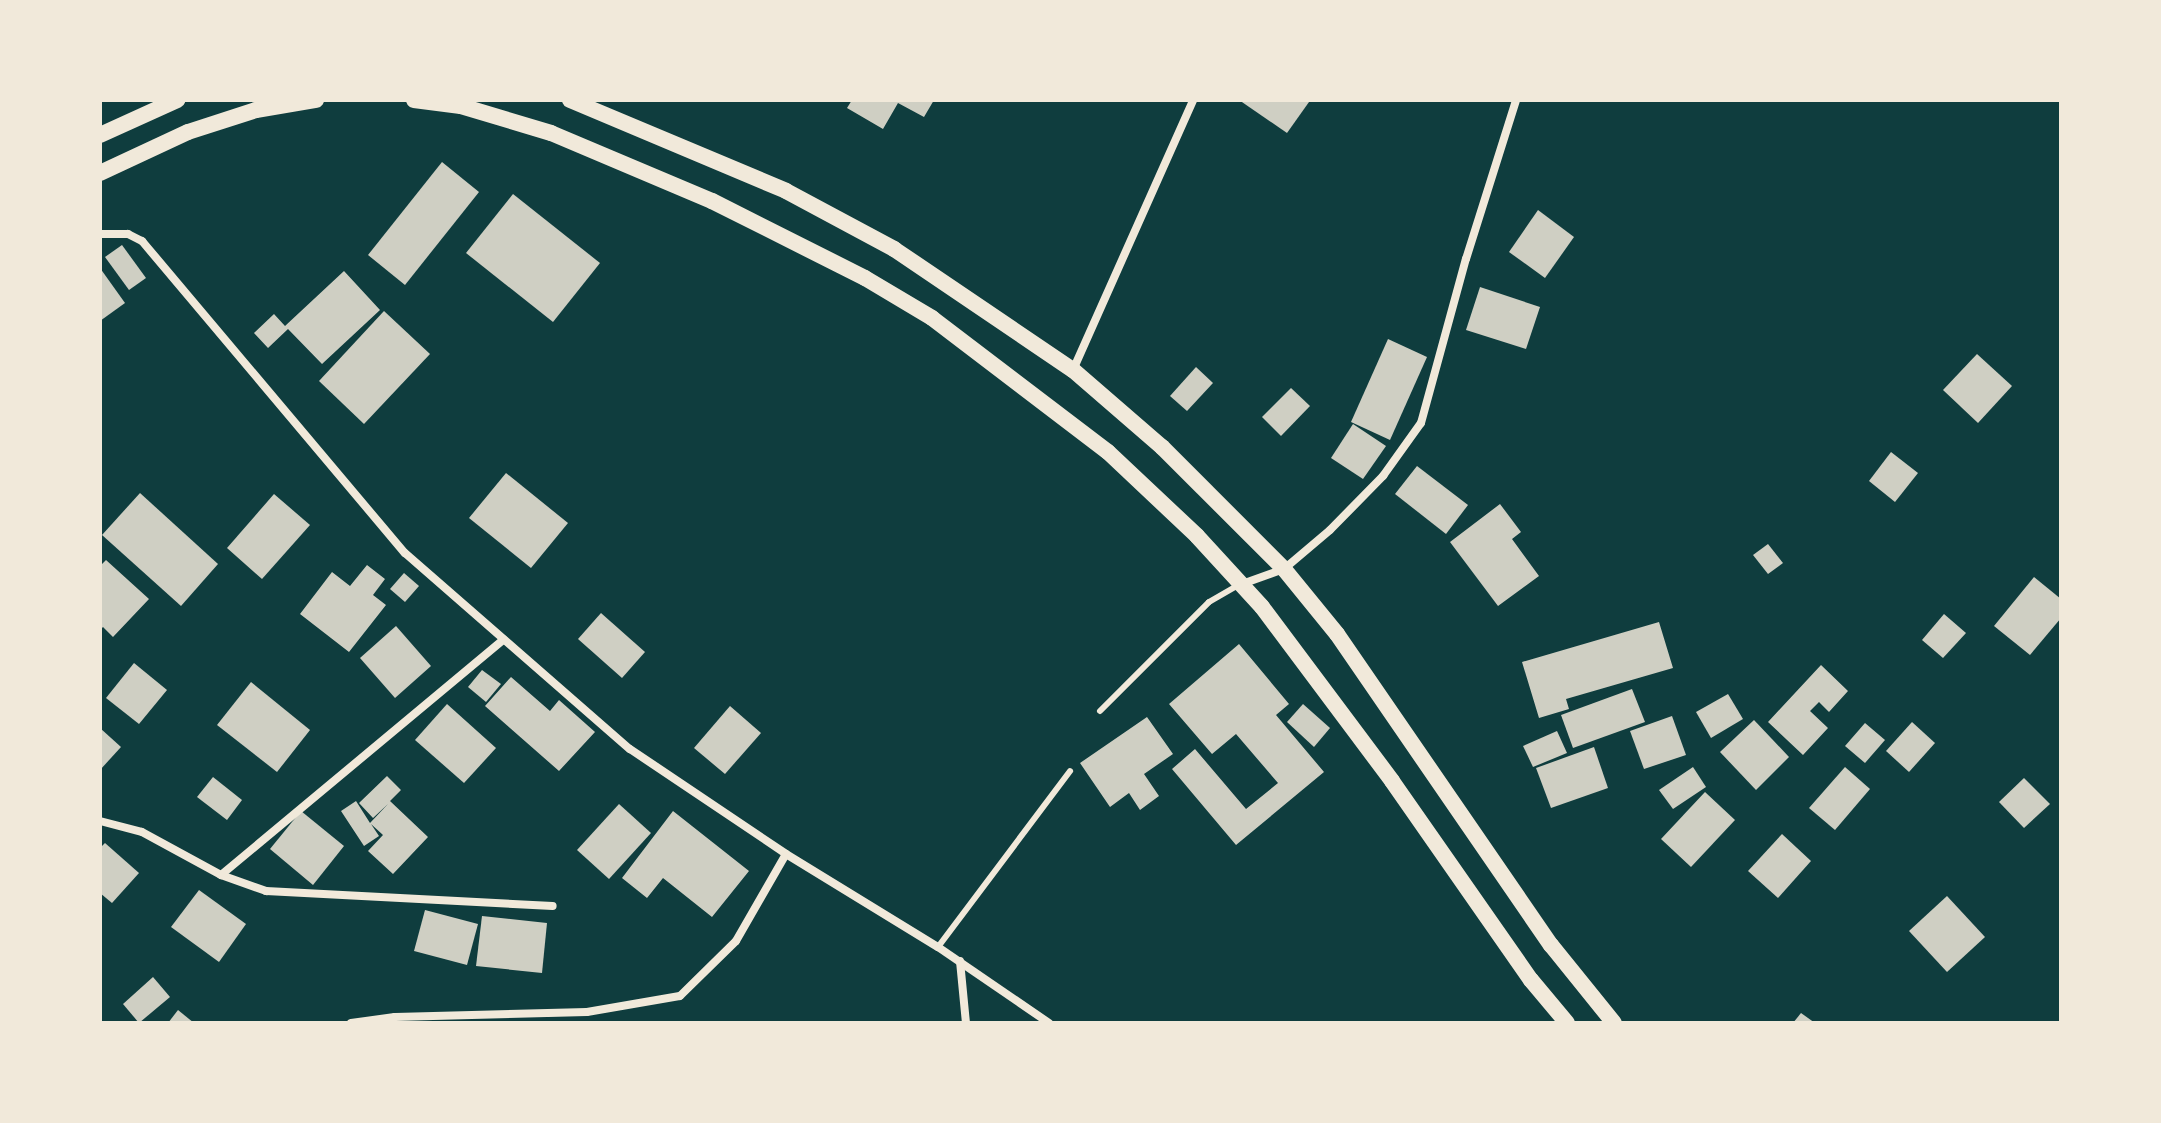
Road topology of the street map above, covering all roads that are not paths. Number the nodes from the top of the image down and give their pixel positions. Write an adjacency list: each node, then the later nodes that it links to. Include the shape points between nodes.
1 (177, 100): 7 (main road)
2 (316, 100): 8 (main road, via 256,110 188,132)
3 (414, 100): 12 (main road, via 506,119 631,164 905,302 966,342 1108,452)
4 (570, 100): 10 (main road, via 786,191 894,249)
5 (1193, 100): 10 (street)
6 (1516, 100): 11 (street, via 1421,423 1383,476)
7 (100, 135)
8 (100, 173)
9 (100, 234): 13 (street, via 128,234 142,241 405,553)
10 (1073, 370): 11 (main road, via 1162,447)
11 (1284, 569): 12 (street); 26 (main road, via 1375,687 1551,945)
12 (1241, 584): 14 (lane, via 1209,602); 25 (main road, via 1331,697 1522,968)
13 (504, 639): 17 (street, via 630,749); 18 (street)
14 (1100, 711)
15 (1070, 771): 20 (lane)
16 (100, 821): 18 (street, via 142,832)
17 (786, 854): 20 (street); 22 (street, via 736,941 680,996 587,1012)
18 (221, 875): 19 (street, via 266,891)
19 (553, 906)
20 (938, 947): 21 (street)
21 (960, 961): 23 (street); 24 (street)
22 (351, 1023)
23 (966, 1023)
24 (1049, 1023)
25 (1567, 1023)
26 (1614, 1023)

